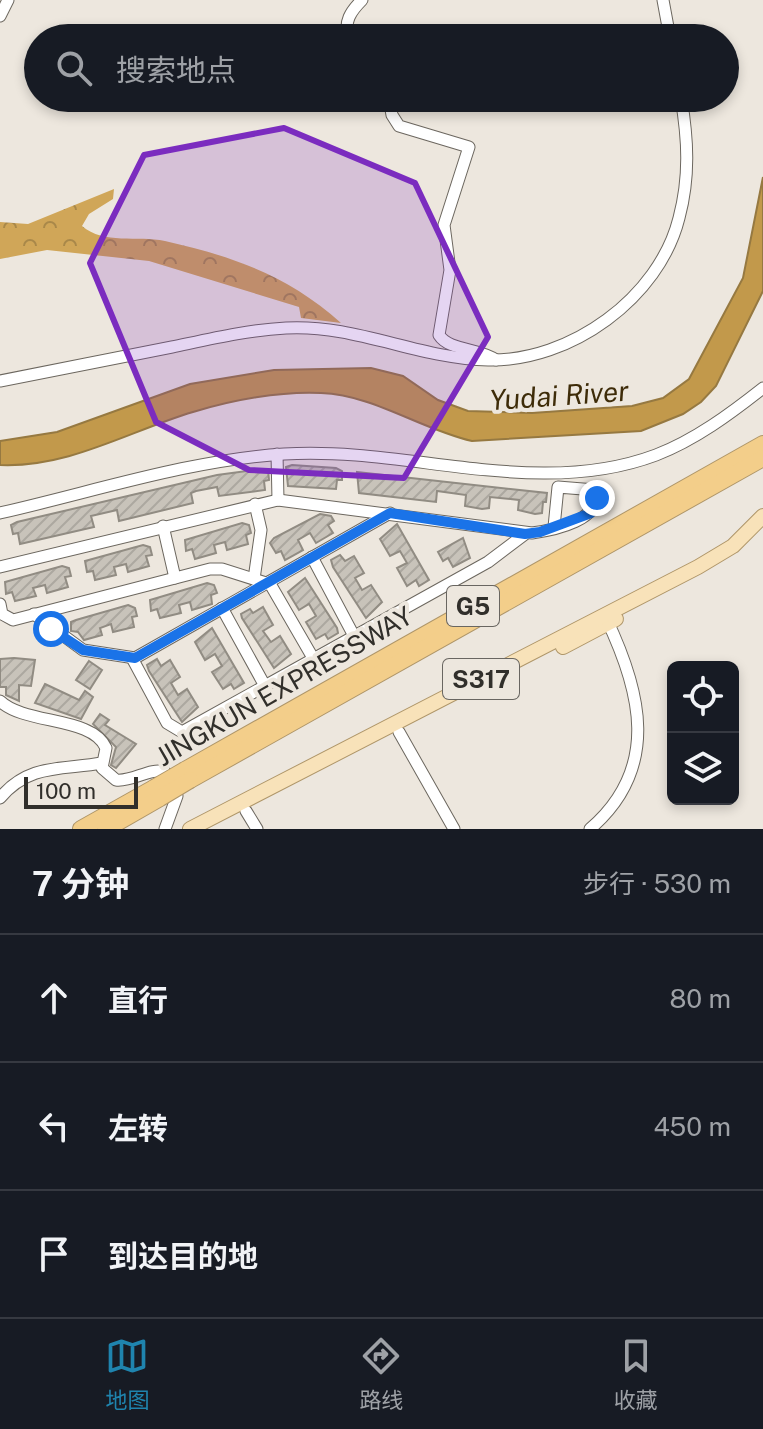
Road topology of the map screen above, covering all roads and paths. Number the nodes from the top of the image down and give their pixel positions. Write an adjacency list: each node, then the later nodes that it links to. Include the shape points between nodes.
1 (8, 0): 4 (street)
2 (362, 0): 5 (street)
3 (663, 0): 6 (street)
4 (0, 16)
5 (347, 24)
6 (667, 24)
7 (391, 112): 9 (street, via 399,126 469,147 444,225 450,270 438,330 444,341)
8 (683, 112): 9 (street, via 687,151 683,202 673,237 653,269 622,306 586,334 539,352)
9 (496, 360): 10 (street, via 440,356 357,334 294,328 248,332)
10 (0, 381)
11 (763, 388): 13 (street, via 693,437 657,455 609,468 508,471 352,453)
12 (763, 444): 41 (highway, JINGKUN EXPRESSWAY / G5)
13 (277, 454): 15 (street); 17 (street, via 215,463)
14 (763, 458): 41 (highway, JINGKUN EXPRESSWAY / G5)
15 (278, 500): 16 (street); 18 (street)
16 (255, 504): 21 (street); 29 (street)
17 (0, 513)
18 (390, 513): 19 (street); 26 (street)
19 (411, 516): 23 (street); 25 (street)
20 (763, 516): 33 (main road, S317, via 719,555)
21 (163, 526): 27 (street); 28 (street)
22 (554, 527): 22 (street, via 591,513 595,490 558,487); 25 (street)
23 (416, 531)
24 (763, 532): 33 (main road, S317, via 724,563)
25 (525, 534): 34 (street, via 488,562)
26 (312, 557): 29 (street); 34 (street)
27 (0, 567)
28 (175, 578): 29 (street, via 215,568); 32 (street)
29 (263, 581): 31 (street); 36 (street)
30 (0, 604): 32 (street, via 9,619)
31 (222, 608): 35 (street); 37 (street)
32 (34, 614): 35 (street, via 83,650)
33 (606, 618): 39 (main road, S317); 48 (main road, S317); 52 (street, via 633,681 639,732 626,782)
34 (354, 636): 36 (street)
35 (132, 658): 37 (street, via 167,723 178,732)
36 (313, 658): 37 (street)
37 (265, 686)
38 (0, 701): 40 (street, via 13,710 94,733 106,748)
39 (399, 732): 44 (main road, S317); 51 (street)
40 (102, 763): 43 (street, via 53,766 29,774); 47 (street, via 119,781 165,772 177,796)
41 (188, 775): 42 (highway, JINGKUN EXPRESSWAY / G5, bridge)
42 (157, 793): 45 (highway, JINGKUN EXPRESSWAY / G5); 46 (highway, JINGKUN EXPRESSWAY / G5)
43 (0, 798)
44 (246, 811): 49 (main road, S317); 50 (street)
45 (81, 829)
46 (106, 829)
47 (165, 829)
48 (190, 829)
49 (211, 829)
50 (257, 829)
51 (454, 829)
52 (590, 829)

